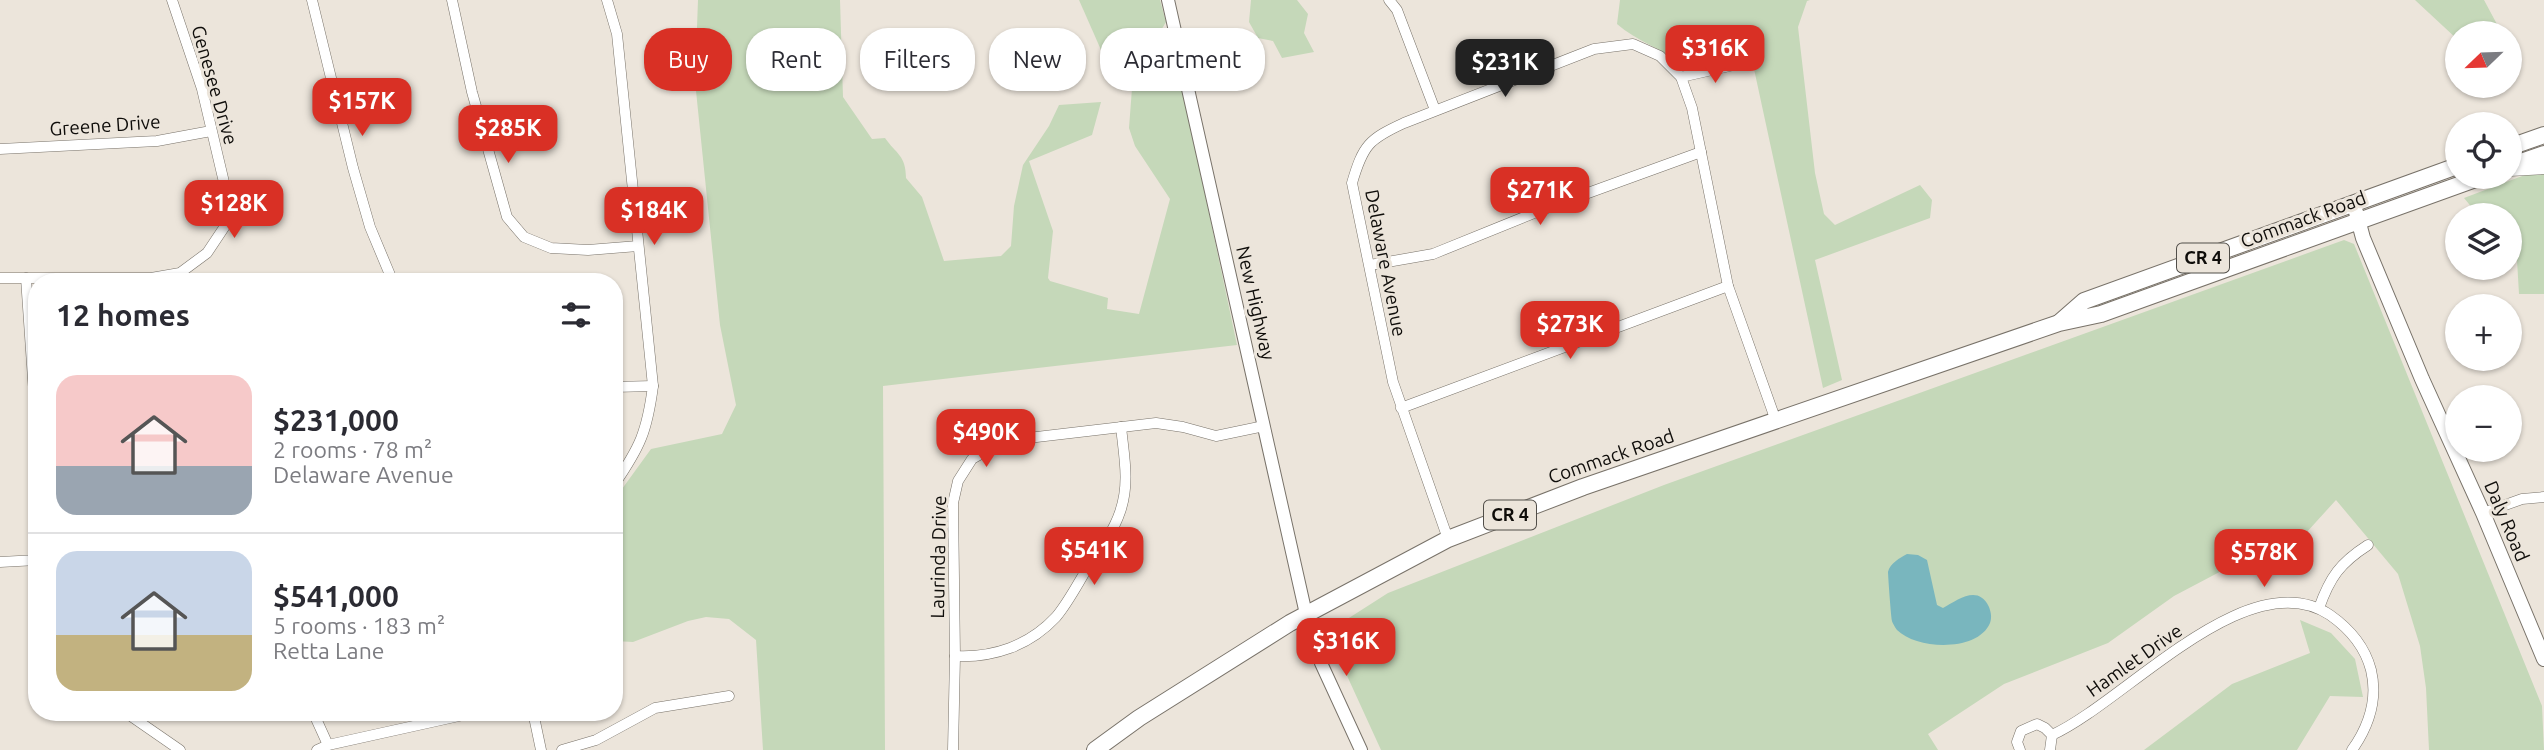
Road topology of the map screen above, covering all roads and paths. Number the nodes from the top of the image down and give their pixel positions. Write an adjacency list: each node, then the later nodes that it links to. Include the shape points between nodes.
1 (172, 0): 10 (street, Genesee Drive)
2 (312, 0): 26 (street, via 353,168)
3 (452, 0): 23 (street, via 507,217 524,237 551,248)
4 (607, 0): 23 (street, via 617,34)
5 (1168, 0): 36 (street, New Highway)
6 (1389, 0): 9 (street, via 1397,10)
7 (1743, 63): 8 (street)
8 (1681, 77): 9 (street, Delaware Avenue, via 1660,56 1633,44 1594,49); 14 (street, Delaware Avenue)
9 (1435, 110): 24 (street, Delaware Avenue, via 1375,137 1359,158 1352,183)
10 (211, 131): 13 (street, Greene Drive, via 157,141); 25 (street, Genesee Drive, via 227,195 225,226 207,253)
11 (2544, 135): 12 (main road)
12 (2522, 142)
13 (0, 149)
14 (1701, 152): 24 (street, via 1433,254); 29 (street, Delaware Avenue)
15 (2544, 154): 16 (main road)
16 (2522, 162)
17 (2544, 165): 18 (highway)
18 (2522, 166)
19 (2445, 170): 21 (main road, Commack Road / CR 4)
20 (2448, 189): 22 (main road, Commack Road / CR 4)
21 (2354, 204): 22 (main road, Daly Road); 31 (main road, Commack Road / CR 4, via 2084,302)
22 (2358, 222): 31 (main road, Commack Road / CR 4, via 2101,314); 40 (main road, Daly Road)
23 (638, 246): 32 (street)
24 (1370, 265): 34 (street, Delaware Avenue)
25 (180, 273)
26 (389, 273)
27 (0, 278): 28 (street, Genesee Drive)
28 (26, 278): 30 (street)
29 (1728, 286): 34 (street); 35 (street, Delaware Avenue)
30 (28, 306)
31 (2059, 323): 35 (main road, Commack Road / CR 4)
32 (653, 386): 33 (street); 38 (street, via 648,420 637,451)
33 (623, 387)
34 (1401, 408): 41 (street, Delaware Avenue)
35 (1776, 421): 41 (main road, Commack Road / CR 4)
36 (1264, 426): 37 (street, Laurinda Drive, via 1216,436 1156,423); 46 (street, New Highway)
37 (1121, 427): 47 (street, via 1127,476 1120,512 1056,617 1013,648); 47 (street, Laurinda Drive, via 1028,438 997,445 972,458 958,481 953,503)
38 (623, 472)
39 (2544, 497): 40 (street, via 2522,499)
40 (2483, 513): 48 (main road, Daly Road)
41 (1448, 539): 46 (main road, Commack Road / CR 4)
42 (2368, 545): 45 (street, via 2333,575)
43 (28, 560): 44 (street)
44 (0, 562)
45 (2319, 608): 54 (street, Hamlet Drive, via 2281,603 2245,611 2188,642 2078,722); 65 (street, Hamlet Drive, via 2352,634 2373,678 2371,713)
46 (1306, 614): 62 (main road, Commack Road / CR 4); 63 (street, New Highway, via 1321,663)
47 (955, 656): 61 (street, Laurinda Drive)
48 (2544, 659)
49 (729, 696): 60 (street, via 655,708 596,740)
50 (138, 721): 57 (street)
51 (317, 721): 55 (street)
52 (436, 721): 55 (street)
53 (535, 721): 59 (street)
54 (2052, 735): 56 (street, via 2036,724 2029,726 2021,731); 64 (street)
55 (328, 745): 58 (street)
56 (2017, 749)
57 (180, 750)
58 (317, 750)
59 (541, 750)
60 (562, 750)
61 (953, 750)
62 (1095, 750)
63 (1361, 750)
64 (2050, 750)
65 (2352, 750)

